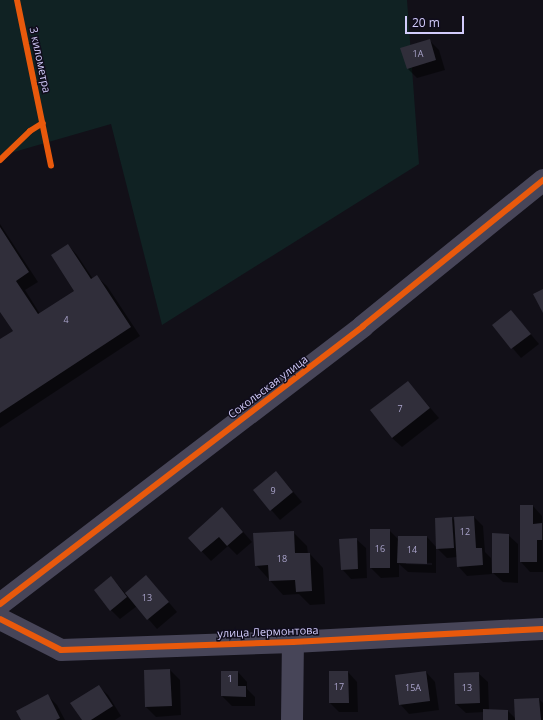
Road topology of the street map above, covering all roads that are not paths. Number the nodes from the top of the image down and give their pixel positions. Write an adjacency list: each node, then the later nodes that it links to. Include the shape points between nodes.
1 (543, 180): 2 (street, Сокольская улица, via 363,326)
2 (0, 604)
3 (0, 620): 5 (street, улица Лермонтова, via 61,650)
4 (543, 629): 5 (street, улица Лермонтова)
5 (293, 642): 6 (street)
6 (292, 720)

